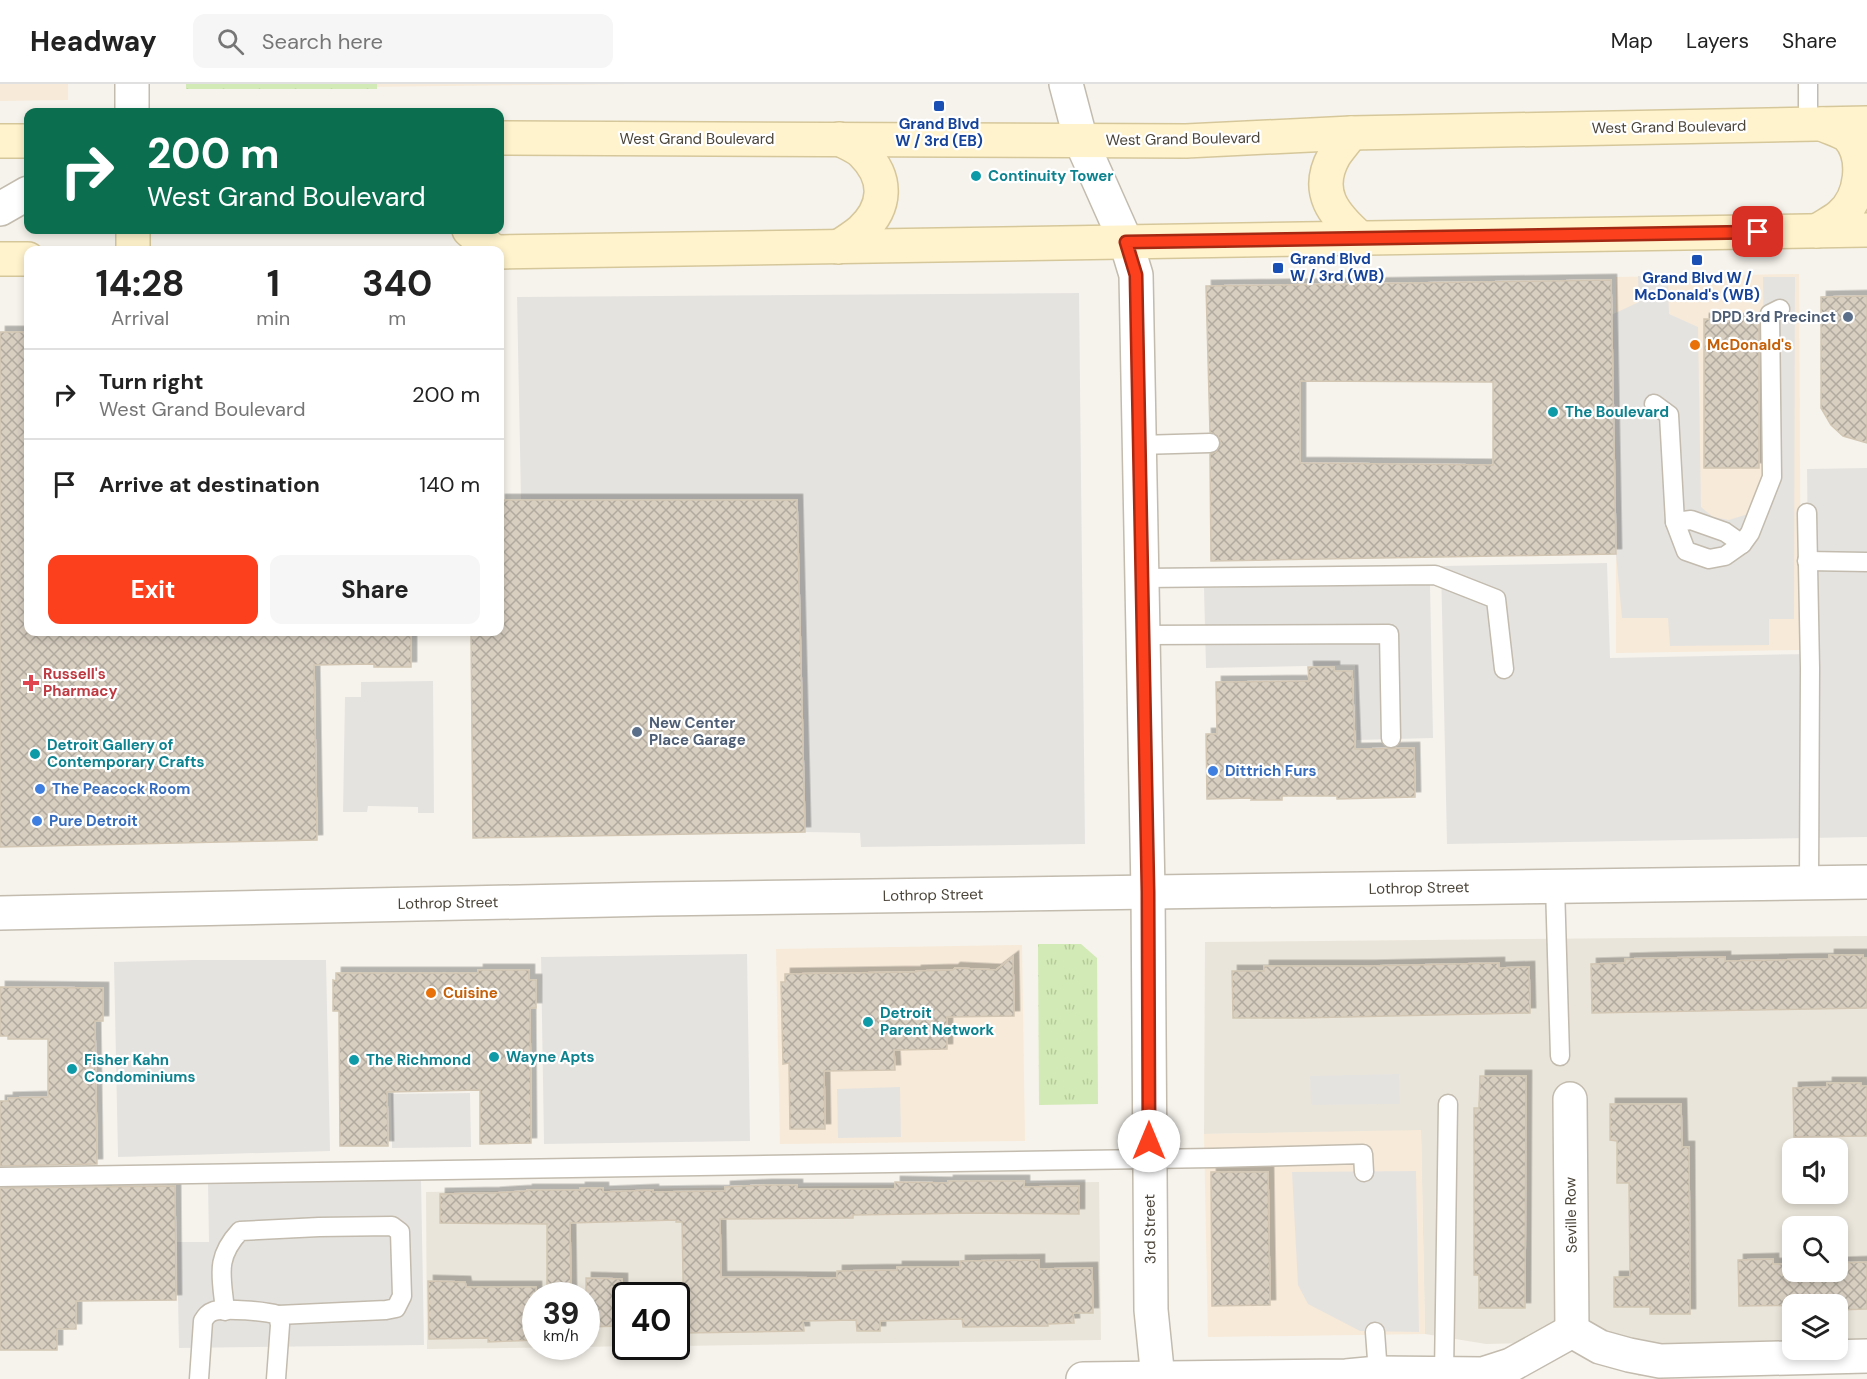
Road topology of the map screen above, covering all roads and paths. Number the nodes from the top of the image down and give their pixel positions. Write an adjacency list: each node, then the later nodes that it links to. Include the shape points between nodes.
1 (132, 84): 4 (street)
2 (1066, 84): 12 (street, 3rd Street)
3 (1808, 84): 6 (lane)
4 (132, 108)
5 (1867, 123): 6 (main road, West Grand Boulevard)
6 (1815, 124): 7 (main road, West Grand Boulevard); 16 (main road, via 1848,136 1862,166 1853,200 1841,215)
7 (1351, 133): 12 (main road, West Grand Boulevard, via 1186,141); 18 (main road, via 1333,157 1325,182 1328,201 1341,221)
8 (504, 138): 9 (main road, West Grand Boulevard)
9 (839, 139): 12 (main road, West Grand Boulevard); 21 (main road, via 862,152 873,165 880,177 882,196 876,213 862,230)
10 (0, 141): 11 (main road)
11 (24, 141)
12 (1081, 141): 19 (street, 3rd Street)
13 (24, 195): 14 (street)
14 (0, 208)
15 (1867, 230): 16 (main road)
16 (1816, 231): 18 (main road)
17 (474, 234): 20 (main road)
18 (1360, 238): 19 (main road)
19 (1126, 242): 21 (main road); 28 (street, 3rd Street, via 1136,275)
20 (487, 246)
21 (838, 247): 22 (main road)
22 (504, 252)
23 (0, 259): 24 (main road)
24 (24, 259)
25 (1780, 309): 31 (lane, via 1770,314 1772,477)
26 (1654, 404): 30 (lane, via 1669,415)
27 (1210, 443): 28 (lane)
28 (1139, 445): 34 (street, 3rd Street)
29 (1807, 513): 32 (lane)
30 (1675, 522): 31 (lane, via 1691,519 1725,532); 31 (lane, via 1686,551 1709,559 1725,556)
31 (1742, 544)
32 (1807, 561): 33 (lane); 39 (lane)
33 (1867, 562)
34 (1142, 578): 35 (street, 3rd Street); 36 (lane, via 1309,568 1435,575 1496,599)
35 (1143, 635): 37 (lane, via 1389,634); 41 (street, 3rd Street)
36 (1504, 669)
37 (1391, 738)
38 (1867, 882): 39 (street, Lothrop Street)
39 (1809, 883): 40 (street, Lothrop Street)
40 (1555, 886): 41 (street, Lothrop Street); 43 (lane)
41 (1148, 892): 42 (street, Lothrop Street); 46 (street, 3rd Street)
42 (0, 913)
43 (1560, 1056)
44 (1570, 1099): 51 (street, Seville Row)
45 (1449, 1104): 54 (lane)
46 (1149, 1158): 47 (lane, via 1363,1154); 48 (lane); 56 (street, 3rd Street, via 1151,1310)
47 (1364, 1172)
48 (0, 1177)
49 (225, 1311): 50 (lane, via 265,1311); 50 (lane, via 220,1265 228,1244 240,1231 392,1226 400,1232 402,1296 396,1308); 57 (lane, via 207,1314 203,1321)
50 (278, 1315): 58 (lane)
51 (1572, 1331): 53 (street, via 1600,1347 1660,1361); 54 (street, via 1511,1365 1483,1374)
52 (1375, 1332): 55 (lane)
53 (1867, 1356)
54 (1444, 1374): 55 (street)
55 (1357, 1376): 56 (street)
56 (1158, 1378): 59 (street)
57 (199, 1379)
58 (276, 1379)
59 (1083, 1379)

